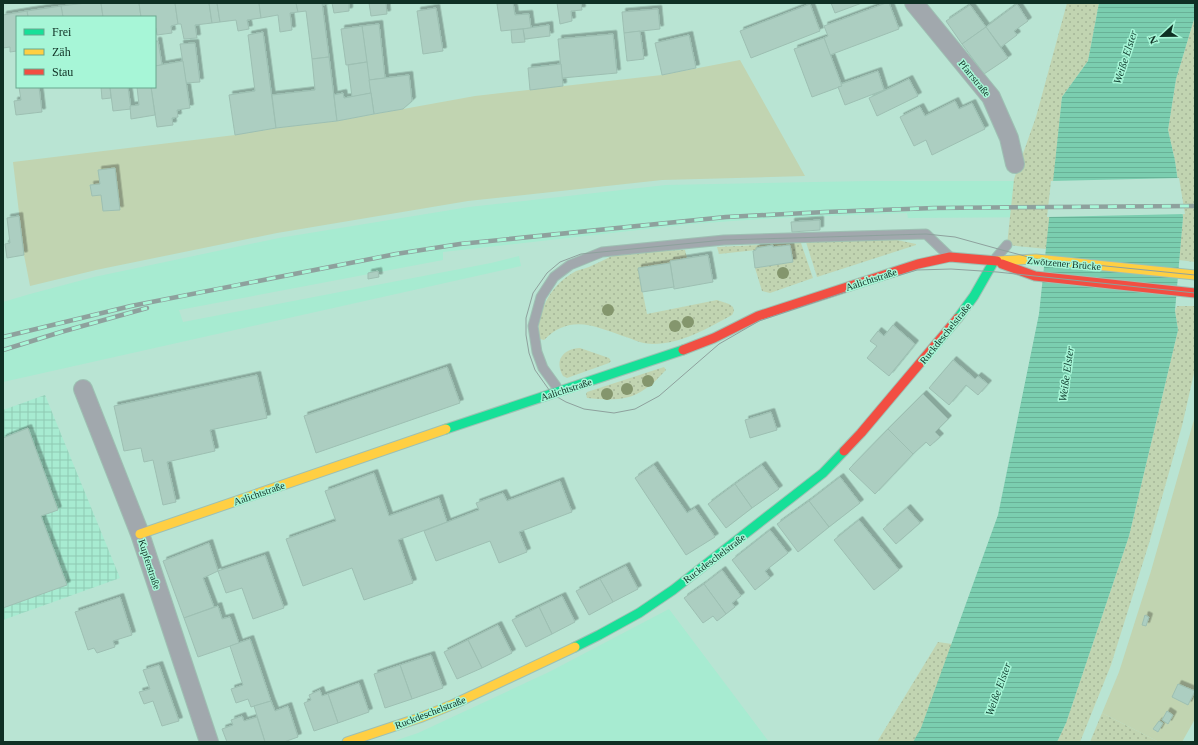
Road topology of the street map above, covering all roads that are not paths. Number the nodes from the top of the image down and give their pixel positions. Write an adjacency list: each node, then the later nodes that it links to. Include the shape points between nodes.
1 (914, 3): 2 (street, Pfarrstraße, via 990,97 1010,138)
2 (1015, 164)
3 (1007, 245): 5 (lane)
4 (950, 257): 5 (street, Aalichtstraße); 8 (lane, via 926,234 724,240 602,252 570,265 554,278 541,297 533,326 536,352 543,368); 10 (street, Aalichtstraße, via 918,264 758,316 714,338 664,357)
5 (994, 261): 6 (street, Zwötzener Brücke, via 1036,259); 7 (street, Zwötzener Brücke, via 1035,276); 12 (street, Ruckdeschelstraße, via 974,296 953,325 861,433 823,473 679,585 610,629 500,683 422,716)
6 (1195, 276)
7 (1195, 293)
8 (556, 386)
9 (83, 389): 10 (street, Kupferstraße)
10 (140, 534): 11 (street, Kupferstraße)
11 (209, 742)
12 (348, 742)

